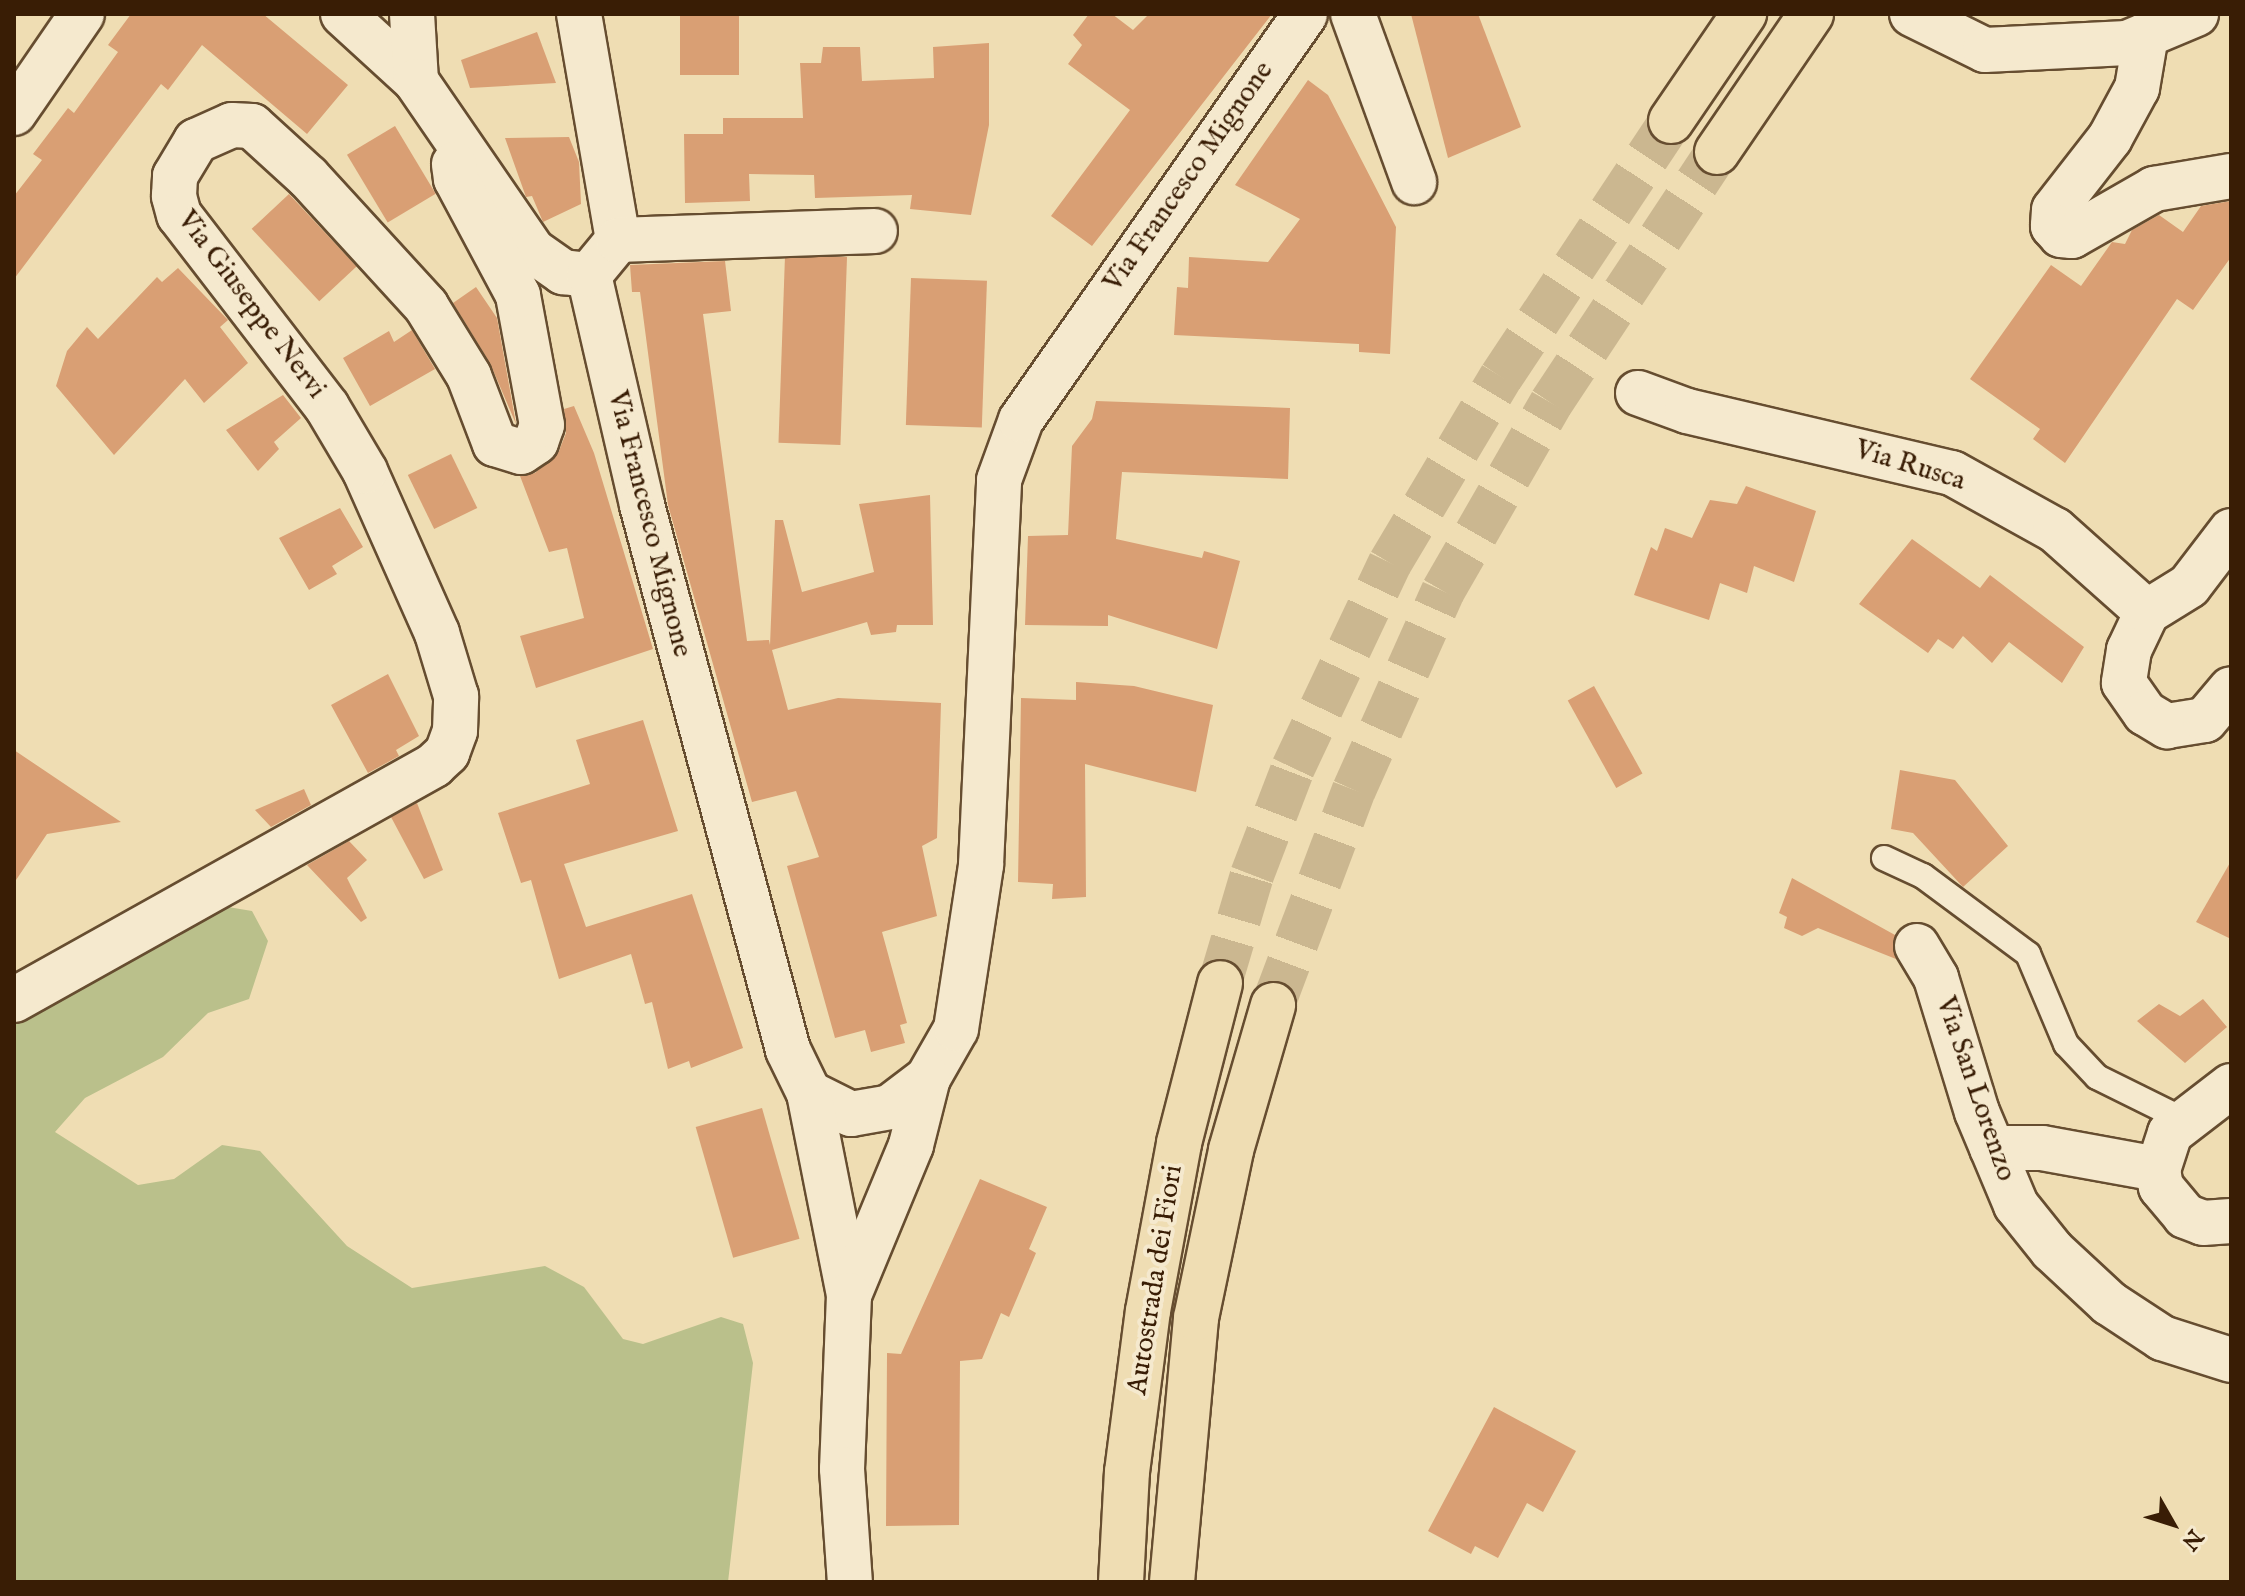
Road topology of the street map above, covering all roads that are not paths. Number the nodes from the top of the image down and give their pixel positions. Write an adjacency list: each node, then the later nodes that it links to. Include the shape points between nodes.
1 (82, 14): 13 (street)
2 (343, 14): 12 (street)
3 (412, 14): 12 (street)
4 (579, 14): 20 (street)
5 (1305, 14): 31 (street, Via Francesco Mignone, via 1021,420 999,480 981,865 956,1029)
6 (1353, 14): 18 (street)
7 (1744, 14): 14 (highway)
8 (1811, 14): 16 (highway)
9 (1912, 14): 11 (street, via 1985,50 2127,43)
10 (2196, 14): 11 (street)
11 (2146, 35): 17 (street, via 2137,88 2110,138 2054,210 2053,226 2061,235 2072,236 2154,189)
12 (416, 81): 15 (street)
13 (14, 113)
14 (1671, 121)
15 (451, 130): 21 (street, via 533,251 563,272); 29 (street, Via Giuseppe Nervi, via 456,179 518,295 542,425 536,442 521,452 495,444 469,376 426,306 308,177 252,126 232,125 196,141 175,176 179,215 327,407 365,471 437,633 456,696 455,731 447,753)
16 (1717, 152)
17 (2231, 176)
18 (1414, 182)
19 (875, 231): 20 (street)
20 (618, 240): 21 (street)
21 (589, 275): 33 (street, Via Francesco Mignone, via 694,703 788,1050)
22 (1638, 393): 24 (street, Via Rusca, via 1687,411 1952,473 2055,530)
23 (2231, 531): 24 (street, via 2189,586)
24 (2147, 612): 25 (street, via 2129,650 2124,683 2145,713 2167,726 2188,725 2205,720)
25 (2231, 689)
26 (1884, 858): 34 (lane, via 1923,876 2028,954 2066,1044 2097,1077)
27 (1917, 946): 35 (street, Via San Lorenzo, via 1936,978)
28 (1220, 983): 41 (highway, Autostrada dei Fiori, via 1179,1143 1148,1311 1127,1472)
29 (14, 1000)
30 (1273, 1005): 42 (highway, Autostrada dei Fiori, via 1231,1150 1196,1318)
31 (928, 1078): 33 (street, Via Francesco Mignone, via 890,1107 851,1114); 38 (street, Via Francesco Mignone, via 911,1145)
32 (2231, 1086): 34 (street)
33 (809, 1093): 38 (street, Via Francesco Mignone)
34 (2184, 1120): 36 (street, via 2170,1133)
35 (1992, 1148): 36 (street, via 2042,1148); 39 (street, Via San Lorenzo, via 2016,1205 2052,1250 2109,1303 2162,1338)
36 (2158, 1169): 37 (street, via 2161,1187 2185,1216 2203,1223)
37 (2231, 1221)
38 (849, 1295): 40 (street, Via Francesco Mignone, via 842,1469)
39 (2231, 1360)
40 (850, 1582)
41 (1121, 1582)
42 (1172, 1582)

